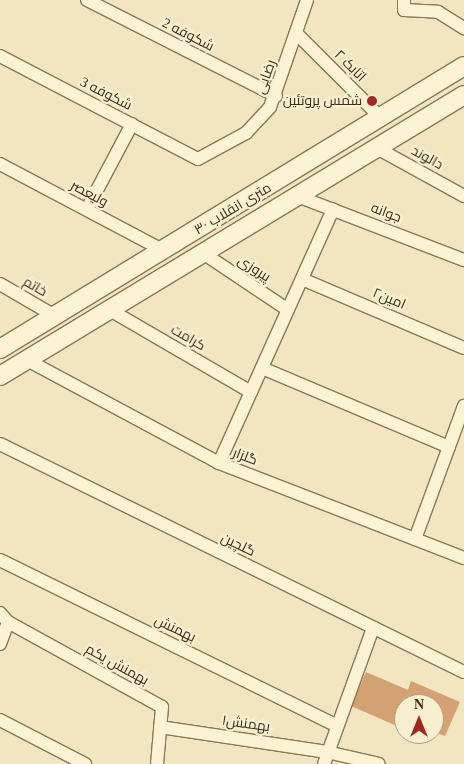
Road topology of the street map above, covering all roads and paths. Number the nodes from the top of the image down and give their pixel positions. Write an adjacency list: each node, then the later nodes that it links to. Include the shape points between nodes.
1 (87, 0): 9 (street, شکوفه 2)
2 (404, 0): 4 (street, via 404,10 438,12)
3 (303, 2): 5 (street, رضایی)
4 (464, 28)
5 (296, 34): 9 (street, رضایی); 10 (street, اتابک ۲)
6 (0, 56): 11 (street, شکوفه 3)
7 (464, 66): 10 (main road, ۳۰ متری انقلاب)
8 (464, 95): 12 (main road, ۳۰ متری انقلاب)
9 (276, 96): 13 (street, رضایی, via 259,122 246,133)
10 (382, 119): 19 (main road, ۳۰ متری انقلاب)
11 (132, 124): 13 (street, شکوفه 3); 17 (street)
12 (376, 147): 15 (main road, ۳۰ متری انقلاب); 16 (street, دالوند)
13 (198, 159)
14 (0, 164): 17 (street, ولیعصر)
15 (297, 196): 18 (street, جوانه); 20 (main road, ۳۰ متری انقلاب)
16 (464, 196)
17 (87, 209): 19 (street, ولیعصر)
18 (333, 209): 21 (street, جوانه); 22 (street)
19 (164, 251): 26 (main road, ۳۰ متری انقلاب)
20 (203, 253): 24 (main road, ۳۰ متری انقلاب); 25 (street, پیروزی)
21 (464, 260)
22 (302, 279): 25 (street); 27 (street, امین۲)
23 (0, 284): 26 (street, خاتم)
24 (110, 310): 29 (main road, ۳۰ متری انقلاب); 32 (street, کرامت)
25 (288, 310): 30 (street)
26 (55, 316): 28 (main road, ۳۰ متری انقلاب)
27 (464, 348)
28 (0, 349)
29 (26, 360): 31 (main road, ۳۰ متری انقلاب); 37 (street, گلزار)
30 (262, 368): 32 (street); 36 (street)
31 (0, 376)
32 (251, 392): 37 (street)
33 (464, 406): 34 (street)
34 (459, 434): 36 (street)
35 (0, 444): 42 (street, گلچین)
36 (449, 447): 38 (street)
37 (219, 463): 38 (street, گلزار)
38 (415, 539): 39 (street, گلزار)
39 (464, 558)
40 (0, 560): 46 (street, بهمنش)
41 (4, 618): 43 (street); 47 (street, بهمنش یکم, via 162,707)
42 (373, 628): 44 (street, گلچین); 46 (street)
43 (0, 644)
44 (464, 672)
45 (0, 720): 49 (street)
46 (337, 726): 48 (street)
47 (160, 727): 48 (street, بهمنش۱); 50 (street, بهمنش یکم)
48 (326, 758): 51 (street, بهمنش۱)
49 (85, 764)
50 (157, 764)
51 (379, 764)

